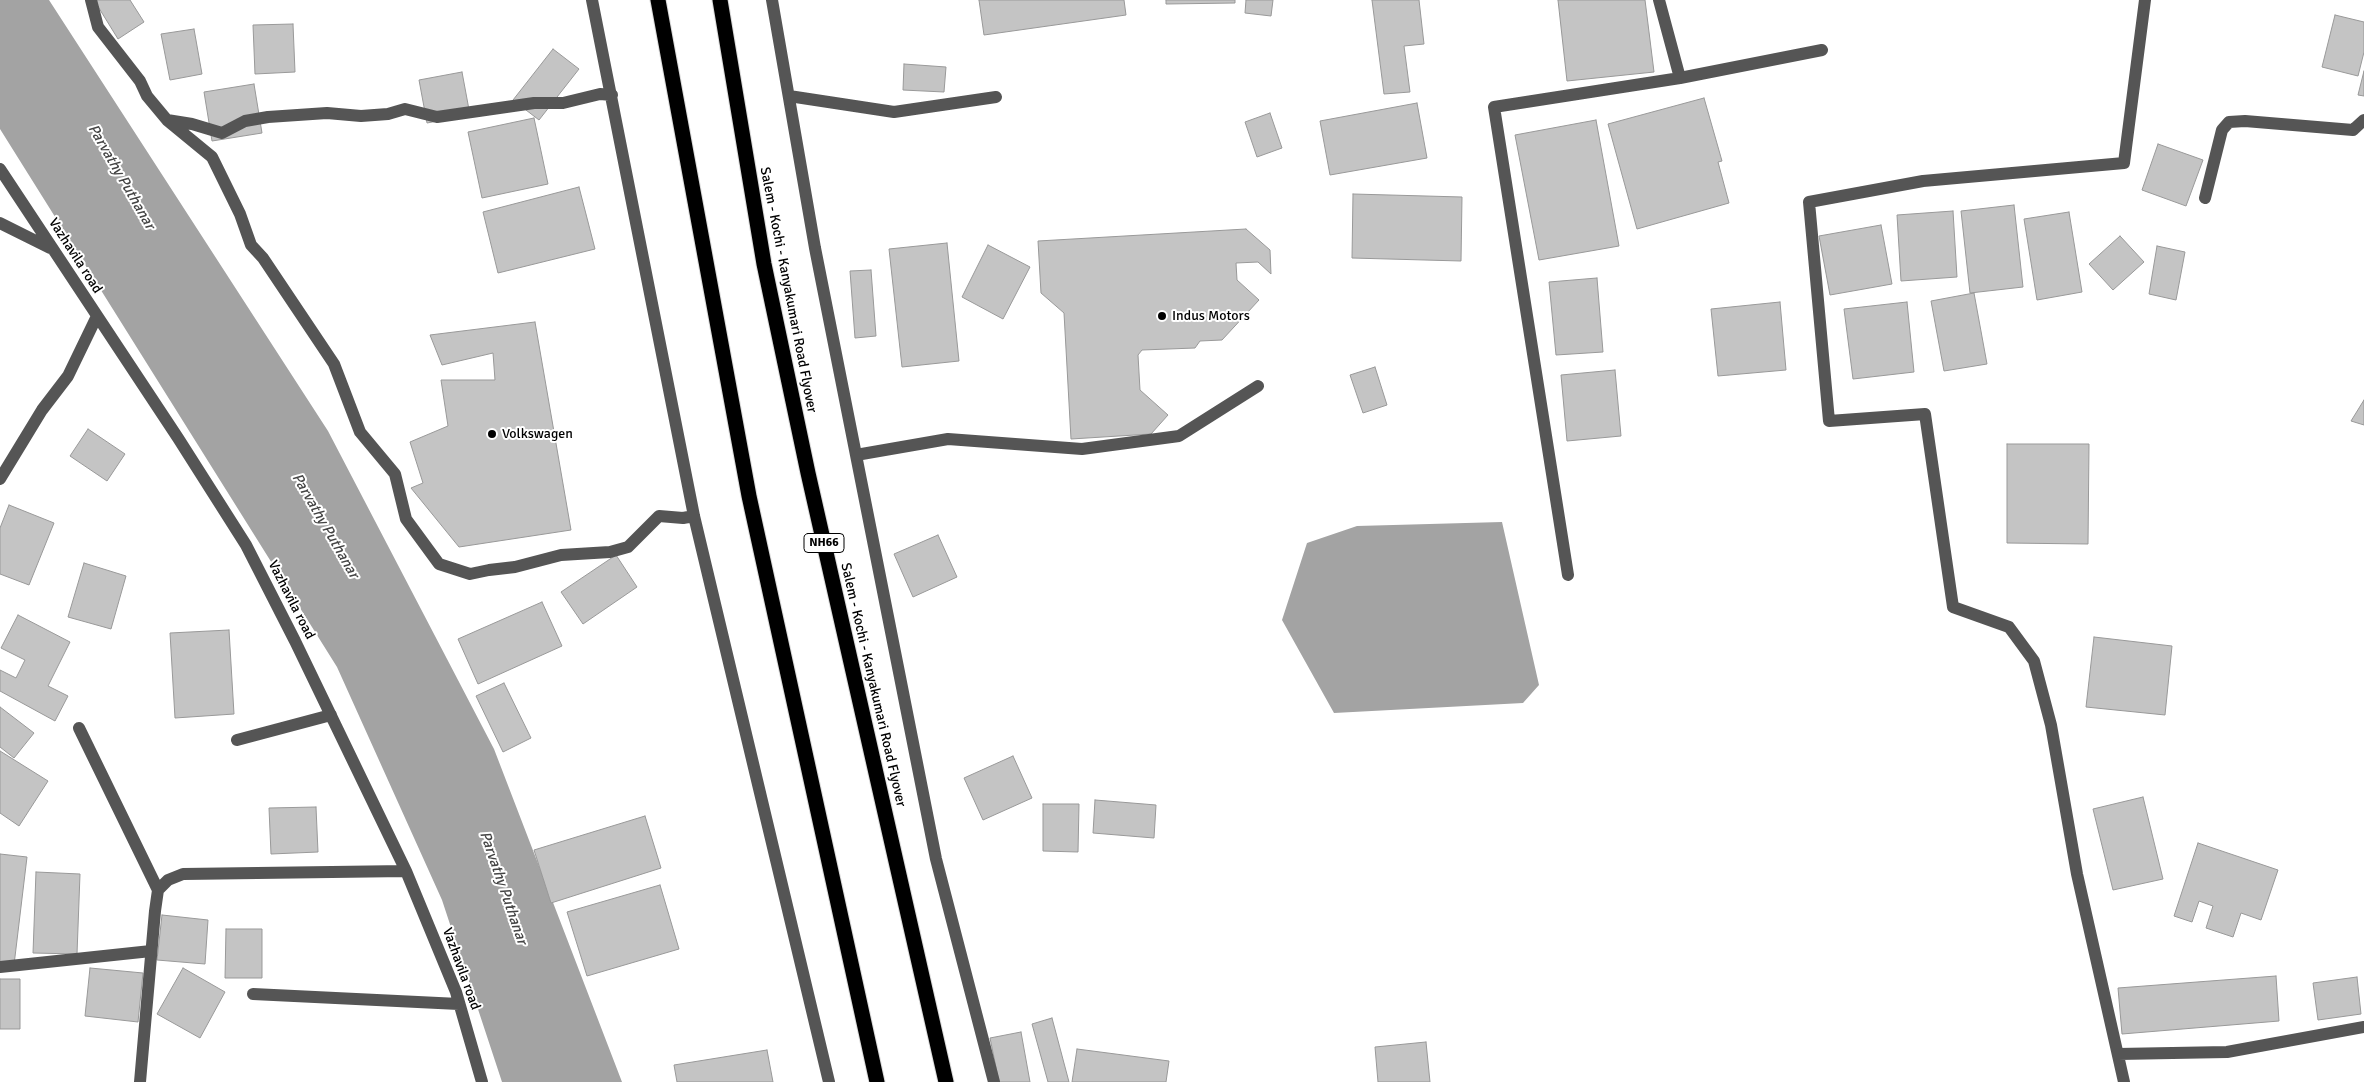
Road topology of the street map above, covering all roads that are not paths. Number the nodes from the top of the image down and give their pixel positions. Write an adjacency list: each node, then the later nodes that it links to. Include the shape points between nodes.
1 (91, 0): 13 (street, via 98,27)
2 (592, 0): 10 (street)
3 (658, 0): 39 (highway, via 749,496)
4 (720, 0): 40 (highway, Salem - Kochi - Kanyakumari Road Flyover / NH66, via 764,264)
5 (772, 0): 11 (street)
6 (1659, 0): 9 (street)
7 (2145, 0): 35 (street, via 2124,163 1923,180 1809,202 1829,421 1925,414 1953,606 2009,628 2034,661 2051,725 2077,874)
8 (1822, 50): 9 (street)
9 (1680, 78): 24 (street, via 1494,107)
10 (612, 95): 13 (street, via 437,117 405,108 388,114 361,116 327,113 268,117 245,121 222,133); 23 (street)
11 (789, 96): 12 (street, via 894,112); 21 (street)
12 (996, 97)
13 (167, 120): 23 (street, via 212,157 240,214 251,245 334,364 360,432 395,474 406,519 439,564 470,574 561,555 610,552 628,547 660,516)
14 (2364, 120): 16 (street, via 2353,130 2229,122 2222,130)
15 (0, 170): 18 (street, Vazhavila road)
16 (2205, 198)
17 (0, 223): 18 (street)
18 (53, 250): 19 (street, Vazhavila road)
19 (97, 316): 22 (street, via 68,376 42,410); 25 (street, Vazhavila road, via 246,546)
20 (1258, 386): 21 (street, via 1178,436 1082,449 948,439)
21 (856, 455): 41 (street, via 936,858)
22 (0, 479)
23 (694, 516): 38 (street)
24 (1568, 575)
25 (331, 714): 27 (street); 28 (street, Vazhavila road)
26 (79, 728): 29 (street)
27 (237, 740)
28 (406, 871): 29 (street, via 183,874 168,880); 33 (street, Vazhavila road)
29 (158, 890): 30 (street)
30 (151, 951): 31 (street); 36 (street)
31 (0, 967)
32 (253, 994): 33 (street)
33 (460, 1004): 37 (street, Vazhavila road)
34 (2364, 1027): 35 (street, via 2226,1052)
35 (2118, 1054): 42 (street)
36 (140, 1082)
37 (482, 1082)
38 (829, 1082)
39 (877, 1082)
40 (946, 1082)
41 (994, 1082)
42 (2124, 1082)

